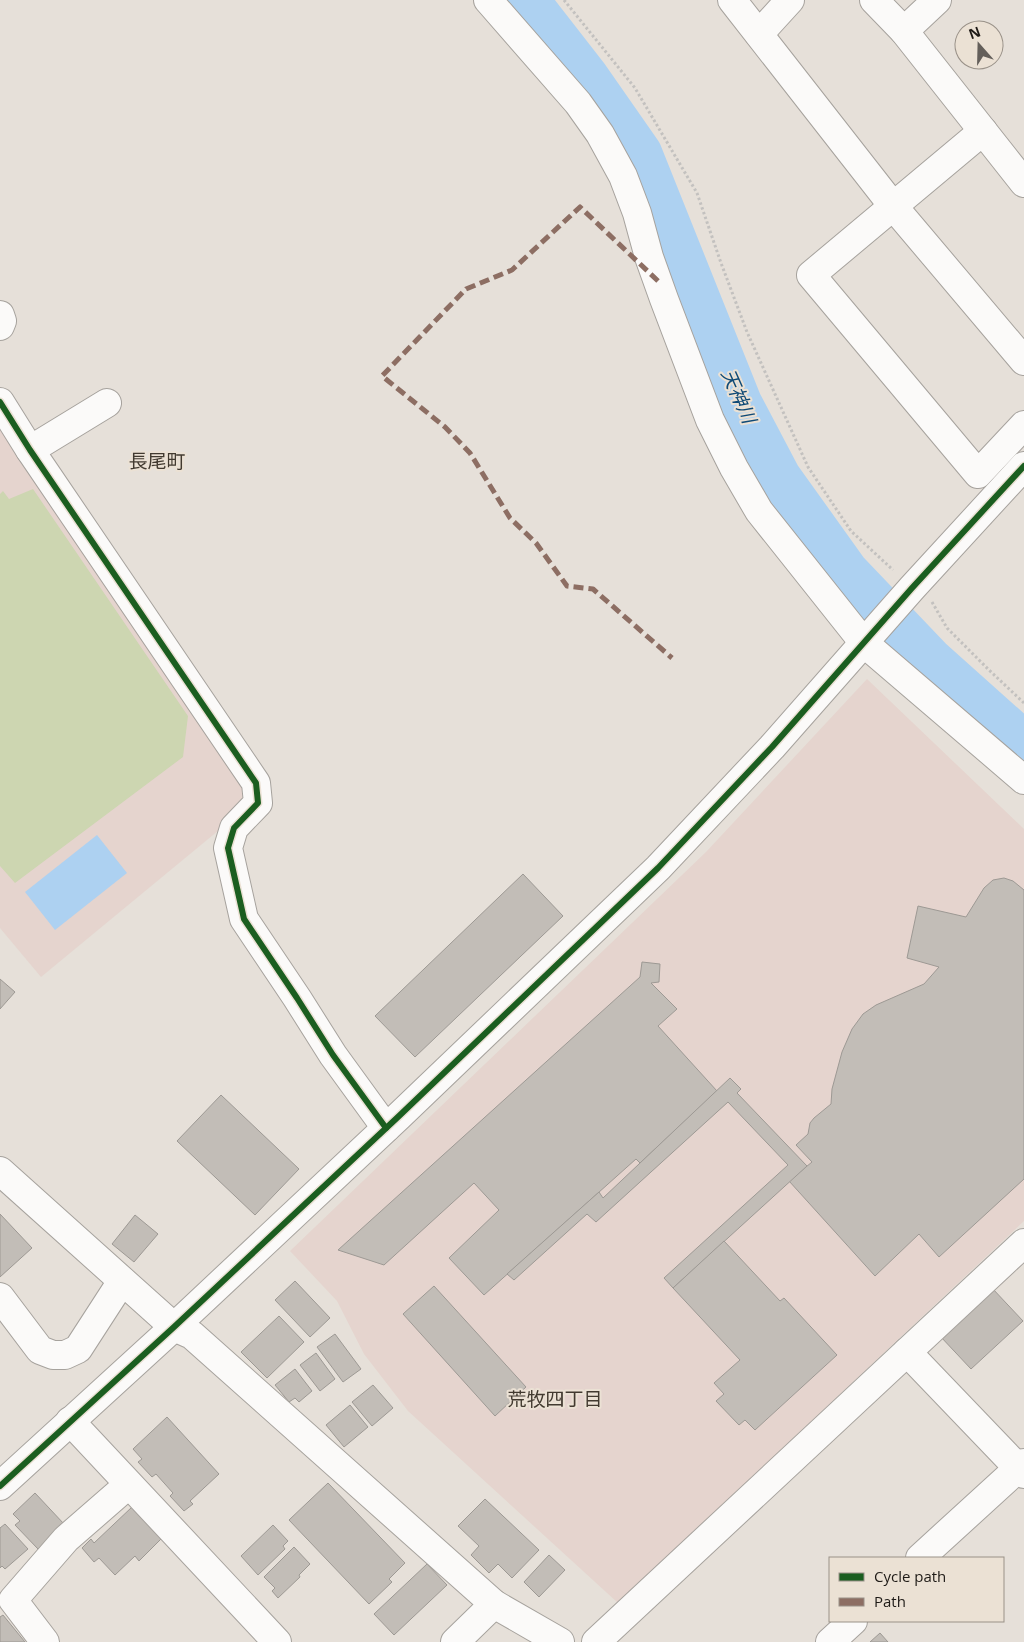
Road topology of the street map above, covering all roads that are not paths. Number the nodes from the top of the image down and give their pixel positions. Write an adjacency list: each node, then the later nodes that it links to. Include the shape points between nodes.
1 (488, 0): 19 (street, via 578,103 600,134 623,176 685,357 710,420 734,468 759,511)
2 (732, 0): 7 (street)
3 (790, 0): 7 (street)
4 (874, 0): 6 (street)
5 (937, 0): 6 (street)
6 (904, 31): 8 (street)
7 (759, 34): 10 (street)
8 (984, 131): 9 (street); 10 (street)
9 (1024, 183)
10 (893, 206): 13 (street); 16 (street, via 812,275 978,474)
11 (0, 315): 12 (street)
12 (0, 326)
13 (1024, 361)
14 (0, 402): 17 (street)
15 (107, 403): 17 (street)
16 (1024, 425)
17 (30, 450): 21 (street, via 256,782 258,803 234,828 228,848 244,919 332,1055)
18 (1024, 466): 19 (street)
19 (862, 646): 20 (street); 21 (street, via 658,868)
20 (1024, 780)
21 (386, 1128): 26 (street)
22 (0, 1171): 24 (street)
23 (1024, 1243): 27 (street)
24 (122, 1281): 25 (street, via 78,1349 65,1355 40,1350); 26 (street)
25 (0, 1297)
26 (174, 1327): 28 (street); 33 (street, via 192,1335)
27 (907, 1352): 29 (street); 39 (street)
28 (70, 1421): 30 (street, via 42,1432); 31 (street)
29 (1023, 1466): 32 (street)
30 (3, 1478)
31 (128, 1485): 35 (street, via 66,1539 12,1600); 36 (street)
32 (921, 1557)
33 (494, 1604): 37 (street); 38 (street)
34 (852, 1622): 40 (street)
35 (45, 1642)
36 (277, 1642)
37 (454, 1642)
38 (560, 1642)
39 (596, 1642)
40 (830, 1642)

